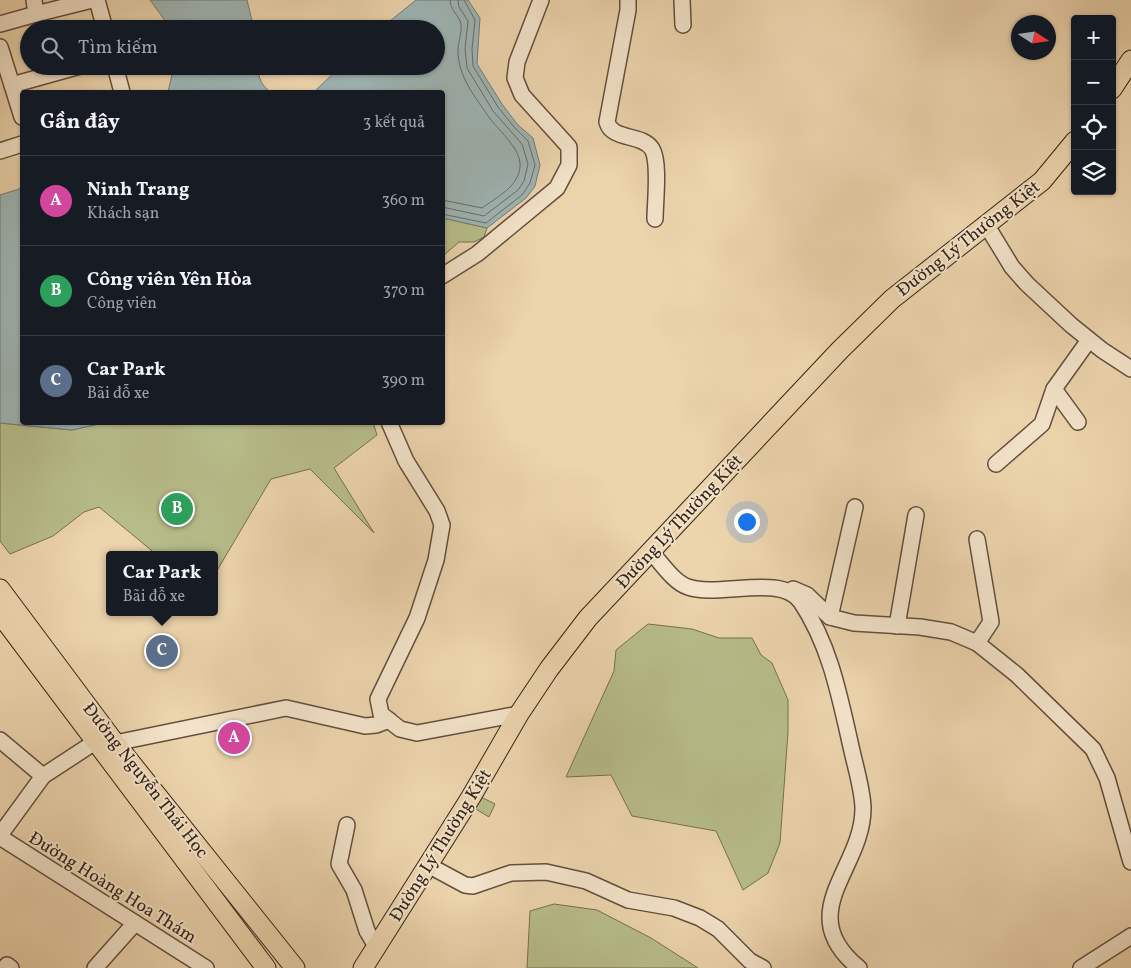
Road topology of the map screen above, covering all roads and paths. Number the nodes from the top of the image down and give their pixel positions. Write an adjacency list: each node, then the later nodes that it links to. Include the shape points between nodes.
1 (92, 0): 6 (street)
2 (97, 0): 7 (street)
3 (541, 0): 23 (street, via 517,62 515,78 522,94 569,147 568,165 564,176 545,200 477,254)
4 (628, 0): 21 (street, via 607,122 615,132 643,141 652,150 656,163)
5 (682, 0): 9 (street)
6 (35, 7): 8 (street)
7 (103, 20)
8 (0, 24)
9 (683, 25)
10 (0, 48): 15 (street)
11 (1131, 60): 14 (main road)
12 (48, 75): 15 (street)
13 (118, 75): 16 (street)
14 (1116, 83)
15 (12, 85): 17 (street)
16 (122, 90)
17 (20, 111)
18 (20, 145): 20 (street)
19 (1071, 146): 22 (main road, Đường Lý Thường Kiệt, via 1042,181)
20 (0, 151)
21 (655, 219)
22 (987, 226): 24 (street, via 1012,267 1027,284); 33 (main road, Đường Lý Thường Kiệt, via 892,299)
23 (445, 274)
24 (1089, 340): 25 (street); 26 (street)
25 (1131, 369)
26 (1054, 389): 27 (street); 29 (street, via 1042,424)
27 (1078, 422)
28 (390, 425): 41 (street, via 442,526 436,560 417,618 378,699 381,714)
29 (996, 464)
30 (855, 507): 37 (street)
31 (916, 515): 38 (street)
32 (977, 538): 39 (street, via 991,622)
33 (650, 551): 35 (street, via 688,587 702,590); 40 (main road, Đường Lý Thường Kiệt, via 588,618)
34 (0, 589): 44 (main road, Đường Nguyễn Thái Học)
35 (784, 590): 37 (street, via 792,588 807,595); 59 (street, via 800,601 825,647 836,678 862,796 860,830 835,889 830,916 831,929 839,948)
36 (0, 614): 43 (main road, Đường Nguyễn Thái Học)
37 (830, 617): 38 (street, via 854,623)
38 (897, 626): 39 (street, via 951,632)
39 (977, 643): 48 (street, via 1017,675 1093,749 1107,778)
40 (519, 714): 41 (street, via 417,733 400,729); 49 (main road, Đường Lý Thường Kiệt)
41 (389, 720): 44 (street, via 365,726 286,708)
42 (0, 740): 45 (street)
43 (95, 742): 45 (street); 55 (main road, Đường Nguyễn Thái Học)
44 (114, 743): 56 (main road, Đường Nguyễn Thái Học)
45 (43, 776): 47 (street)
46 (347, 825): 52 (street, via 339,864 354,890 367,931)
47 (0, 836): 50 (street, Đường Hoàng Hoa Thám)
48 (1131, 862)
49 (428, 865): 52 (main road, Đường Lý Thường Kiệt); 58 (street, via 473,886 511,873 546,872 586,881 628,900 674,908 718,928 750,961)
50 (135, 923): 53 (street); 54 (street, Đường Hoàng Hoa Thám)
51 (1131, 936): 60 (street)
52 (377, 948): 57 (main road, Đường Lý Thường Kiệt)
53 (95, 968)
54 (206, 968)
55 (266, 968)
56 (295, 968)
57 (363, 968)
58 (763, 968)
59 (859, 968)
60 (1082, 968)

